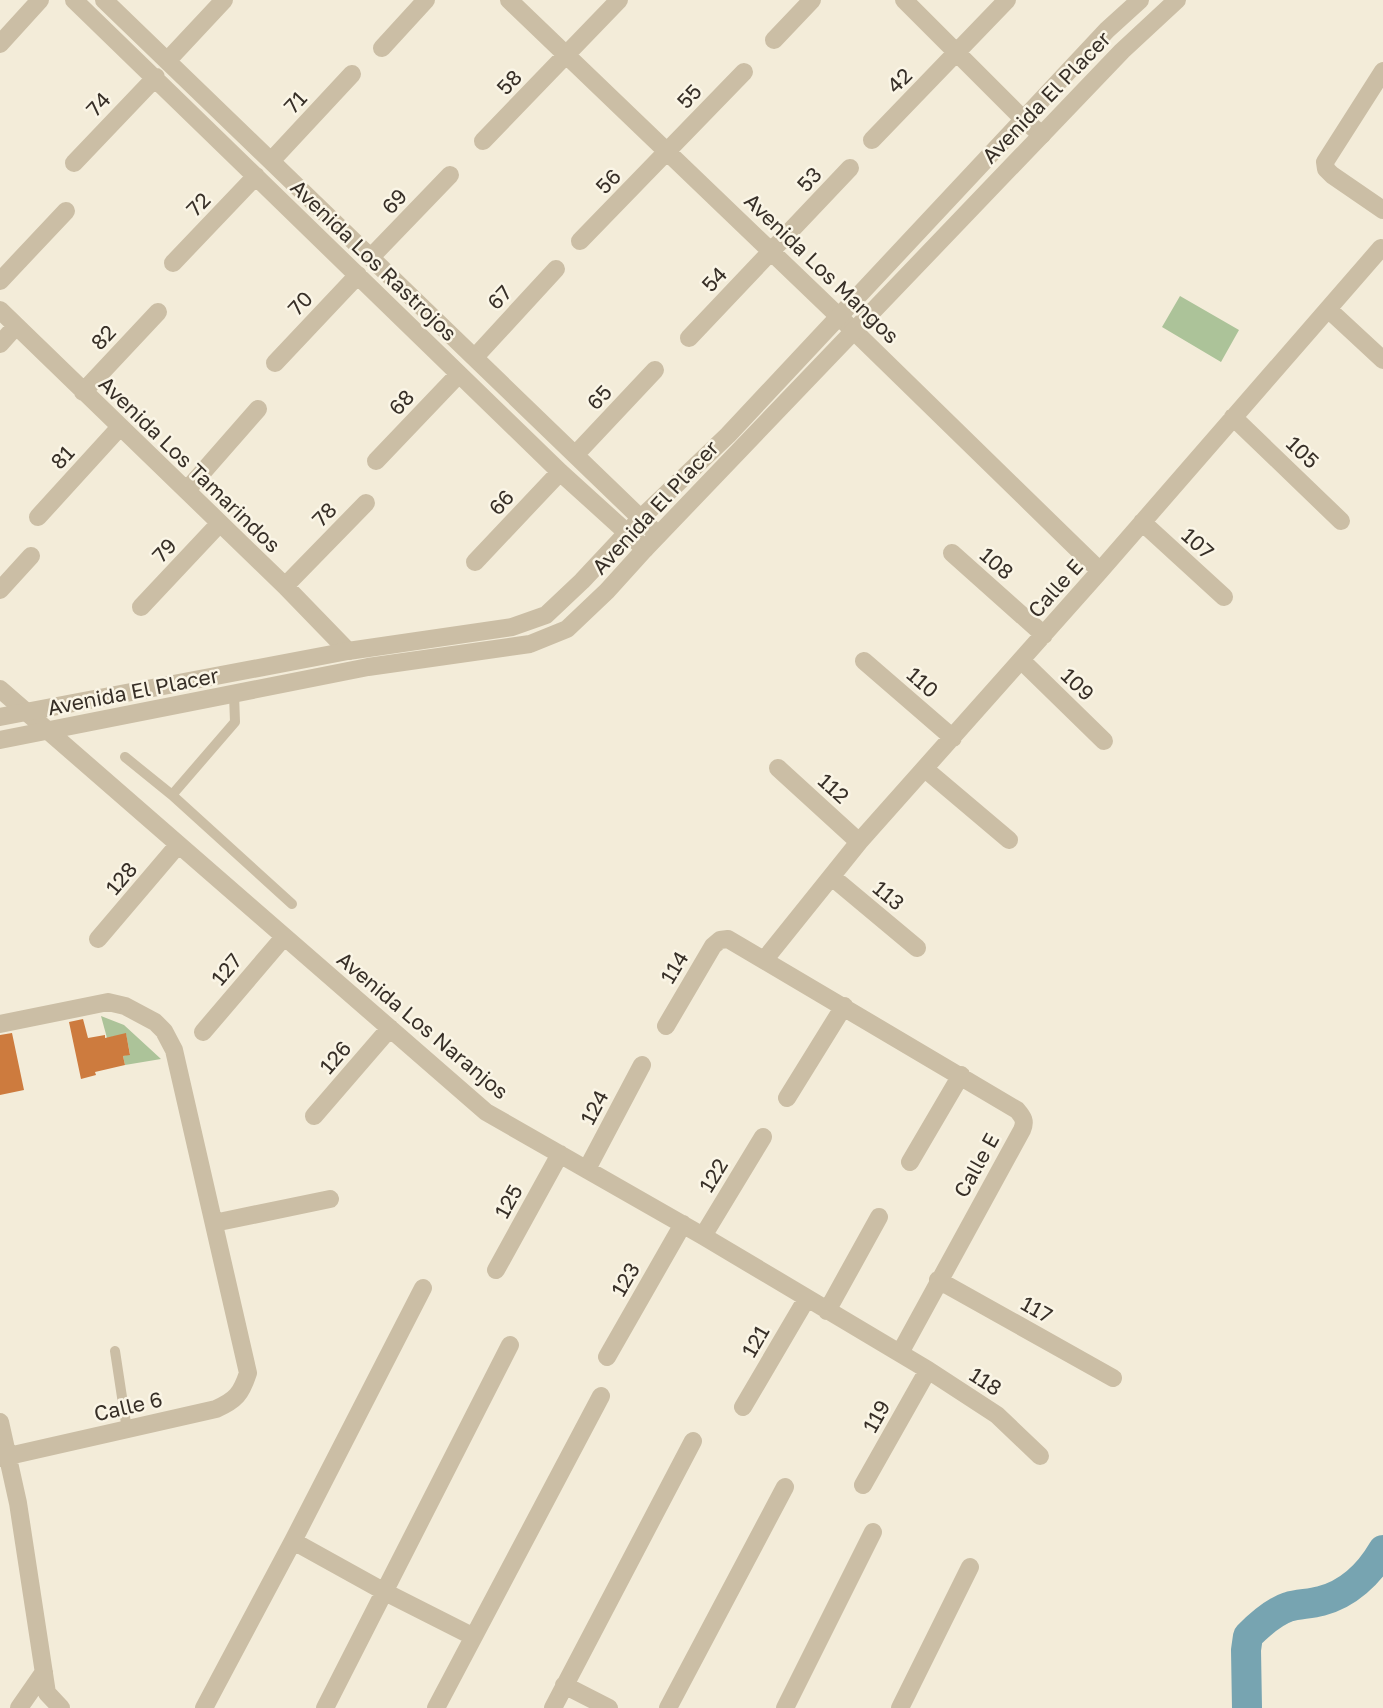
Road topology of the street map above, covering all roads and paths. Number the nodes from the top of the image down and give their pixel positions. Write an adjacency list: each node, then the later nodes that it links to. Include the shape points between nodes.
1 (40, 0): 14 (street)
2 (74, 0): 22 (street, Avenida Los Rastrojos)
3 (104, 0): 18 (street, Avenida Los Rastrojos)
4 (224, 0): 18 (street)
5 (426, 0): 15 (street)
6 (509, 0): 17 (street, Avenida Los Mangos)
7 (619, 0): 17 (street, 58)
8 (812, 0): 13 (street)
9 (904, 0): 16 (street)
10 (1007, 0): 16 (street, 42)
11 (1140, 0): 23 (street, Avenida El Placer)
12 (1177, 0): 24 (street, Avenida El Placer)
13 (774, 40)
14 (0, 44)
15 (382, 48)
16 (958, 52): 23 (street); 25 (street, 42)
17 (567, 55): 26 (street, 58); 27 (street, Avenida Los Mangos)
18 (167, 61): 28 (street, Avenida Los Rastrojos)
19 (1383, 71): 33 (street, via 1325,162 1332,175)
20 (744, 72): 27 (street, 55)
21 (352, 74): 28 (street, 71)
22 (156, 77): 29 (street, 74); 32 (street, Avenida Los Rastrojos)
23 (1023, 119): 24 (street); 46 (street, Avenida El Placer)
24 (1042, 135): 48 (street, Avenida El Placer)
25 (873, 139)
26 (483, 141)
27 (668, 152): 35 (street, 56); 37 (street, Avenida Los Mangos)
28 (271, 161): 38 (street, Avenida Los Rastrojos)
29 (74, 163)
30 (850, 168): 37 (street, 53)
31 (450, 175): 38 (street, 69)
32 (256, 176): 39 (street, 72); 41 (street, Avenida Los Rastrojos)
33 (1383, 210)
34 (66, 211): 42 (street)
35 (580, 241)
36 (1381, 248): 43 (street, Calle E)
37 (771, 251): 46 (street, Avenida Los Mangos); 49 (street, 54)
38 (371, 257): 51 (street, Avenida Los Rastrojos)
39 (173, 263)
40 (556, 269): 51 (street, 67)
41 (358, 275): 53 (street, 70); 55 (street, Avenida Los Rastrojos)
42 (0, 281)
43 (1328, 309): 52 (street); 58 (street, Calle E)
44 (0, 310): 47 (street, Avenida Los Tamarindos)
45 (158, 312): 56 (street, 82)
46 (838, 315): 48 (street, Avenida Los Mangos); 66 (street, Avenida El Placer, via 727,435)
47 (16, 326): 50 (street); 56 (street, Avenida Los Tamarindos)
48 (854, 331): 71 (street, Avenida El Placer); 76 (street, Avenida Los Mangos)
49 (689, 338)
50 (0, 344)
51 (475, 357): 60 (street, Avenida Los Rastrojos)
52 (1383, 359)
53 (275, 363)
54 (655, 370): 60 (street, 65)
55 (459, 374): 61 (street, 68); 62 (street, Avenida Los Rastrojos)
56 (83, 392): 59 (street, Avenida Los Tamarindos)
57 (258, 409): 63 (street)
58 (1233, 417): 67 (street, 105); 68 (street, Calle E)
59 (120, 427): 63 (street, Avenida Los Tamarindos); 65 (street, 81)
60 (576, 454): 66 (street, Avenida Los Rastrojos)
61 (376, 461)
62 (559, 472): 70 (street, Avenida Los Rastrojos); 75 (street, 66)
63 (187, 490): 69 (street, Avenida Los Tamarindos)
64 (366, 503): 77 (street, 78)
65 (38, 517)
66 (641, 518): 70 (street, Avenida El Placer); 71 (street, Avenida Los Rastrojos)
67 (1341, 521)
68 (1142, 522): 76 (street, Calle E); 79 (street, 107)
69 (219, 524): 77 (street, Avenida Los Tamarindos); 80 (street, 79)
70 (627, 533): 72 (street, Avenida Los Rastrojos); 82 (street, Avenida El Placer, via 546,615 512,627)
71 (658, 535): 72 (street, Avenida El Placer)
72 (645, 549): 86 (street, Avenida El Placer, via 567,629 530,643 368,667)
73 (952, 553): 81 (street, 108)
74 (31, 556): 78 (street)
75 (475, 562)
76 (1100, 571): 81 (street, Calle E)
77 (285, 586): 82 (street, Avenida Los Tamarindos)
78 (0, 590)
79 (1224, 597)
80 (141, 607)
81 (1044, 635): 83 (street, Calle E)
82 (348, 651): 87 (street, Avenida El Placer)
83 (1021, 660): 90 (street, Calle E); 92 (street, 109)
84 (864, 661): 90 (street, 110)
85 (0, 689): 87 (street, Avenida Los Naranjos)
86 (234, 694): 89 (street, Avenida El Placer); 96 (lane, via 235,722)
87 (24, 712): 88 (street, Avenida El Placer); 89 (street, Avenida Los Naranjos)
88 (0, 718)
89 (46, 731): 91 (street, Avenida El Placer); 99 (street, Avenida Los Naranjos)
90 (953, 738): 95 (street, Calle E)
91 (0, 740)
92 (1104, 741)
93 (125, 757): 96 (lane)
94 (778, 768): 98 (street, 112)
95 (925, 769): 97 (street); 98 (street, Calle E)
96 (172, 795): 101 (lane)
97 (1009, 840)
98 (859, 842): 100 (street, Calle E)
99 (178, 845): 102 (street, Avenida Los Naranjos); 103 (street, 128)
100 (832, 877): 105 (street, 113); 106 (street, Calle E)
101 (292, 904)
102 (284, 937): 110 (street, Avenida Los Naranjos); 111 (street, 127)
103 (99, 939)
104 (728, 939): 106 (street, Calle E); 109 (street, 114, via 713,946)
105 (917, 948)
106 (765, 959): 107 (street, Calle E)
107 (844, 1006): 113 (street, Calle E); 114 (street)
108 (0, 1024): 122 (street, via 108,1002 155,1022 174,1050)
109 (666, 1026)
110 (390, 1028): 115 (street, 126); 117 (street, Avenida Los Naranjos, via 486,1112)
111 (203, 1032)
112 (642, 1065): 119 (street, 124)
113 (961, 1075): 118 (street); 126 (street, Calle E, via 1017,1110 1025,1124)
114 (787, 1098)
115 (314, 1116)
116 (763, 1137): 124 (street, 122)
117 (560, 1154): 119 (street, Avenida Los Naranjos); 125 (street, 125)
118 (910, 1162)
119 (587, 1169): 123 (street, Avenida Los Naranjos)
120 (330, 1199): 122 (street)
121 (880, 1217): 129 (street)
122 (214, 1223): 139 (street, Calle 6, via 248,1373 242,1388 232,1401 216,1409)
123 (682, 1224): 124 (street, Avenida Los Naranjos); 133 (street, 123)
124 (703, 1236): 128 (street, Avenida Los Naranjos)
125 (496, 1270)
126 (938, 1280): 132 (street, Calle E); 135 (street, 117)
127 (423, 1288): 146 (street)
128 (807, 1298): 129 (street, Avenida Los Naranjos); 137 (street, 121)
129 (827, 1311): 132 (street, Avenida Los Naranjos)
130 (510, 1345): 148 (street)
131 (116, 1351): 139 (lane)
132 (900, 1353): 134 (street, 118)
133 (607, 1357)
134 (928, 1370): 141 (street, 118, via 1004,1420); 143 (street, 119)
135 (1113, 1378)
136 (601, 1396): 149 (street)
137 (743, 1407)
138 (0, 1422): 142 (street)
139 (127, 1430): 142 (street, Calle 6)
140 (693, 1441): 151 (street)
141 (1040, 1456)
142 (4, 1458): 150 (street, via 18,1503)
143 (863, 1485)
144 (785, 1487): 159 (street)
145 (873, 1532): 160 (street)
146 (293, 1541): 148 (street); 154 (street)
147 (970, 1567): 161 (street)
148 (385, 1592): 149 (street); 155 (street)
149 (472, 1636): 156 (street)
150 (44, 1672): 152 (street); 153 (street, via 47,1693)
151 (564, 1685): 157 (street); 158 (street)
152 (19, 1708)
153 (61, 1708)
154 (204, 1708)
155 (325, 1708)
156 (436, 1708)
157 (553, 1708)
158 (609, 1708)
159 (668, 1708)
160 (785, 1708)
161 (900, 1708)

